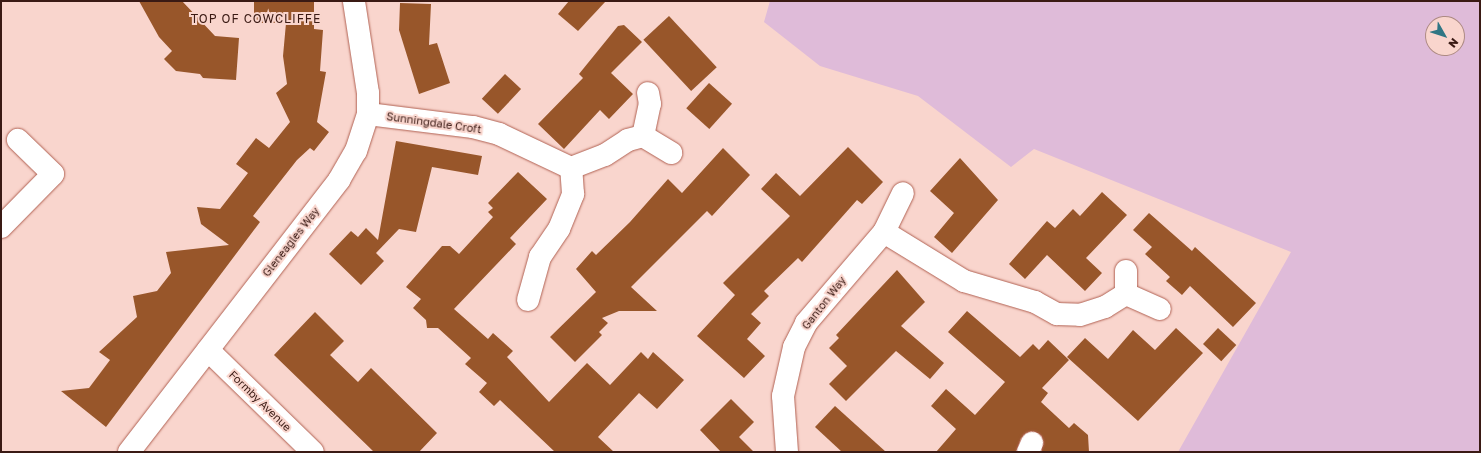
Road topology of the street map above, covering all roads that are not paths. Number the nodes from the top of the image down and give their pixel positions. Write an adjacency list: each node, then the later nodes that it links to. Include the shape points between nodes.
1 (354, 1): 3 (street, Gleneagles Way)
2 (648, 93): 4 (street, via 650,104)
3 (368, 114): 7 (street, Sunningdale Croft, via 493,132); 15 (street, Gleneagles Way, via 356,150 339,180)
4 (643, 136): 6 (street); 7 (street, via 628,140 605,155)
5 (18, 140): 9 (street, via 53,174)
6 (672, 153)
7 (571, 168): 13 (street, via 573,194 559,229 540,256)
8 (902, 193): 10 (street, Ganton Way)
9 (1, 227)
10 (884, 232): 12 (street, via 964,281 1035,302 1057,314 1080,314 1099,309); 18 (street, Ganton Way, via 806,323 794,347 783,396)
11 (1126, 271): 12 (street)
12 (1126, 294): 14 (street)
13 (528, 300)
14 (1160, 309)
15 (208, 350): 16 (street, Gleneagles Way); 17 (street, Formby Avenue)
16 (129, 452)
17 (313, 452)
18 (787, 452)

